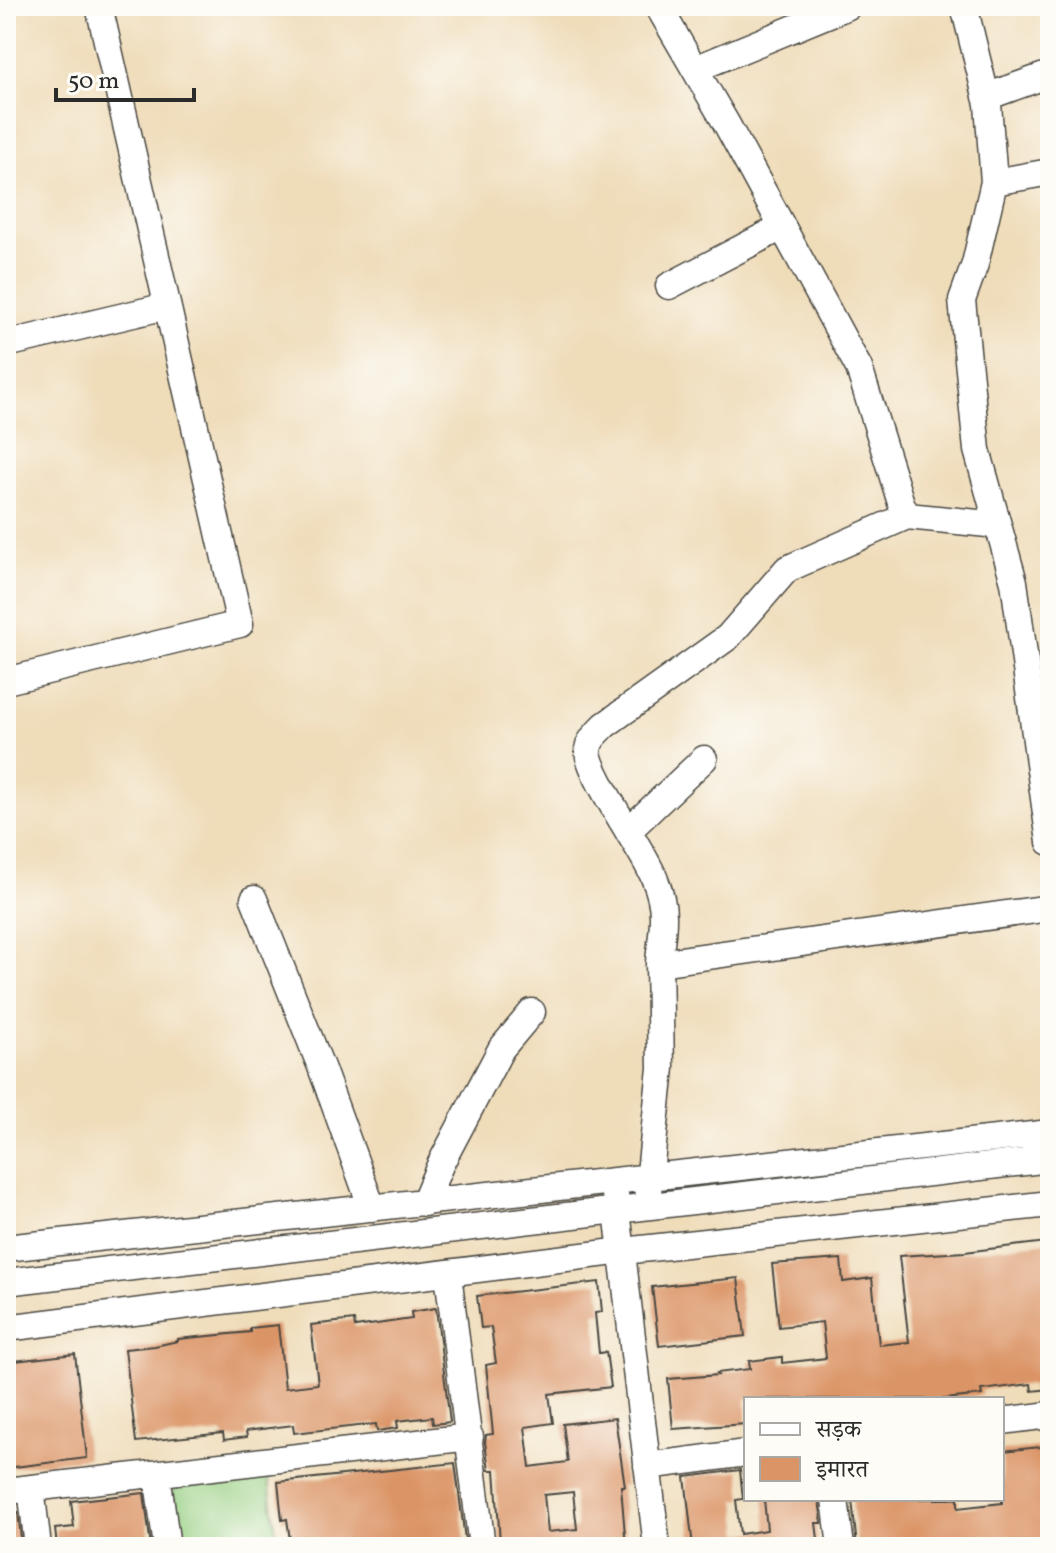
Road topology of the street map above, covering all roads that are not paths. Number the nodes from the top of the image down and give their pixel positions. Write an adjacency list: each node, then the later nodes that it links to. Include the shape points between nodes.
1 (99, 6): 12 (street)
2 (658, 6): 5 (street)
3 (848, 6): 5 (street)
4 (964, 6): 7 (street)
5 (695, 69): 10 (street)
6 (1050, 74): 7 (street)
7 (986, 97): 9 (street)
8 (1050, 172): 9 (street)
9 (994, 182): 15 (street, via 962,300 977,450)
10 (782, 227): 11 (street); 14 (street, via 859,368)
11 (669, 286)
12 (167, 306): 13 (street); 16 (street, via 240,624)
13 (6, 344)
14 (907, 516): 15 (street); 19 (street, via 787,569 728,637 599,731 588,748 591,763)
15 (998, 525): 17 (street)
16 (6, 681)
17 (1041, 711): 20 (street)
18 (704, 759): 19 (street)
19 (628, 831): 23 (street, via 659,892)
20 (1050, 842)
21 (254, 899): 32 (street)
22 (1050, 908): 23 (street)
23 (659, 963): 27 (street, via 661,1068)
24 (532, 1012): 29 (street, via 501,1049)
25 (1050, 1133): 27 (street)
26 (1050, 1159): 31 (street)
27 (648, 1177): 28 (street); 31 (street)
28 (613, 1182): 29 (street); 33 (street)
29 (424, 1203): 32 (street)
30 (1050, 1204): 35 (street)
31 (648, 1207): 33 (street)
32 (372, 1208): 34 (street)
33 (618, 1211): 35 (street); 37 (street)
34 (6, 1248)
35 (623, 1251): 36 (street); 43 (street)
36 (448, 1274): 38 (street); 41 (street)
37 (6, 1282)
38 (6, 1328)
39 (1050, 1415): 40 (street)
40 (1004, 1421)
41 (470, 1437): 44 (street); 49 (street)
42 (744, 1453): 43 (street)
43 (647, 1466): 50 (street)
44 (157, 1474): 45 (street); 48 (street)
45 (19, 1489): 47 (street)
46 (835, 1501): 51 (street)
47 (38, 1547)
48 (167, 1547)
49 (482, 1547)
50 (657, 1547)
51 (841, 1547)

